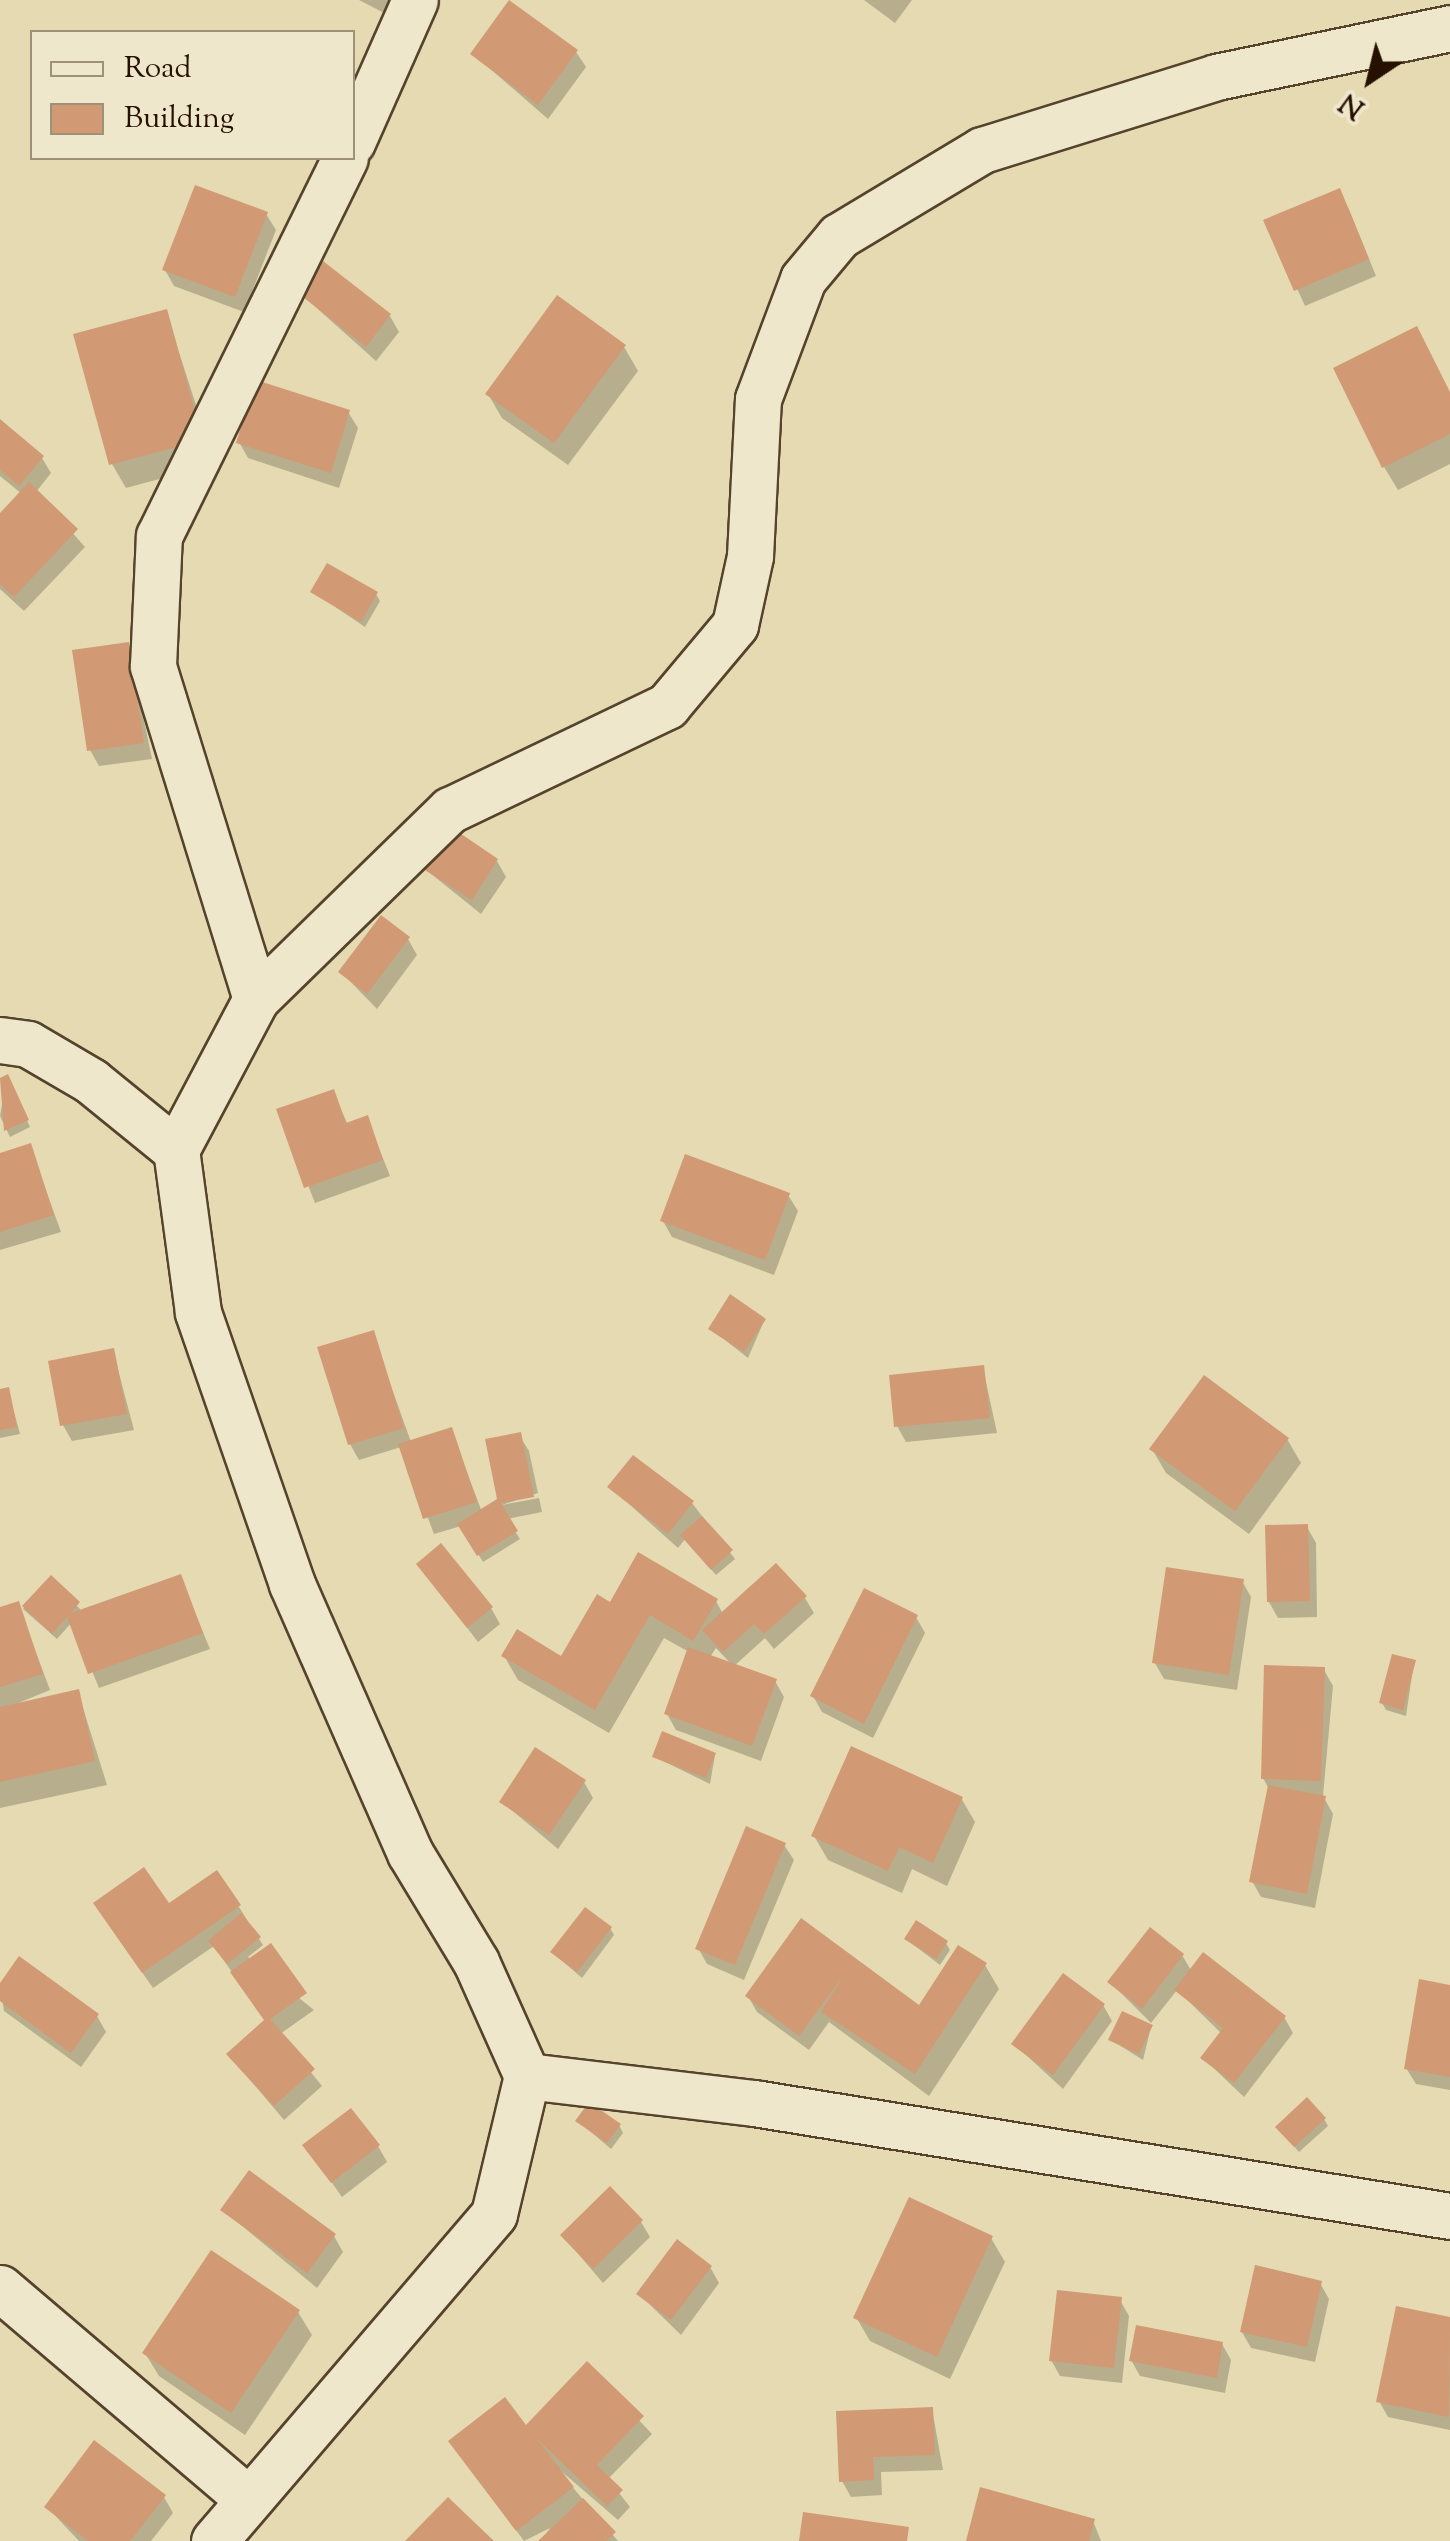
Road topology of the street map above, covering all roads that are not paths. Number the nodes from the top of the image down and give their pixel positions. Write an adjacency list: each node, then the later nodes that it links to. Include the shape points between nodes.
1 (415, 0): 3 (street)
2 (1450, 28): 5 (street, via 1216,77 982,150 838,236 803,278 758,399 750,556 735,625 667,706 450,810)
3 (355, 135)
4 (344, 160): 5 (street, via 159,536 152,666)
5 (256, 999): 7 (street)
6 (0, 1040): 7 (street, via 28,1044 91,1081)
7 (176, 1150): 8 (street, via 198,1312 292,1584 410,1853 476,1962)
8 (527, 2076): 9 (street, via 754,2103); 11 (street, via 494,2214)
9 (1450, 2216)
10 (0, 2288): 11 (street)
11 (248, 2499): 12 (street)
12 (214, 2541)

